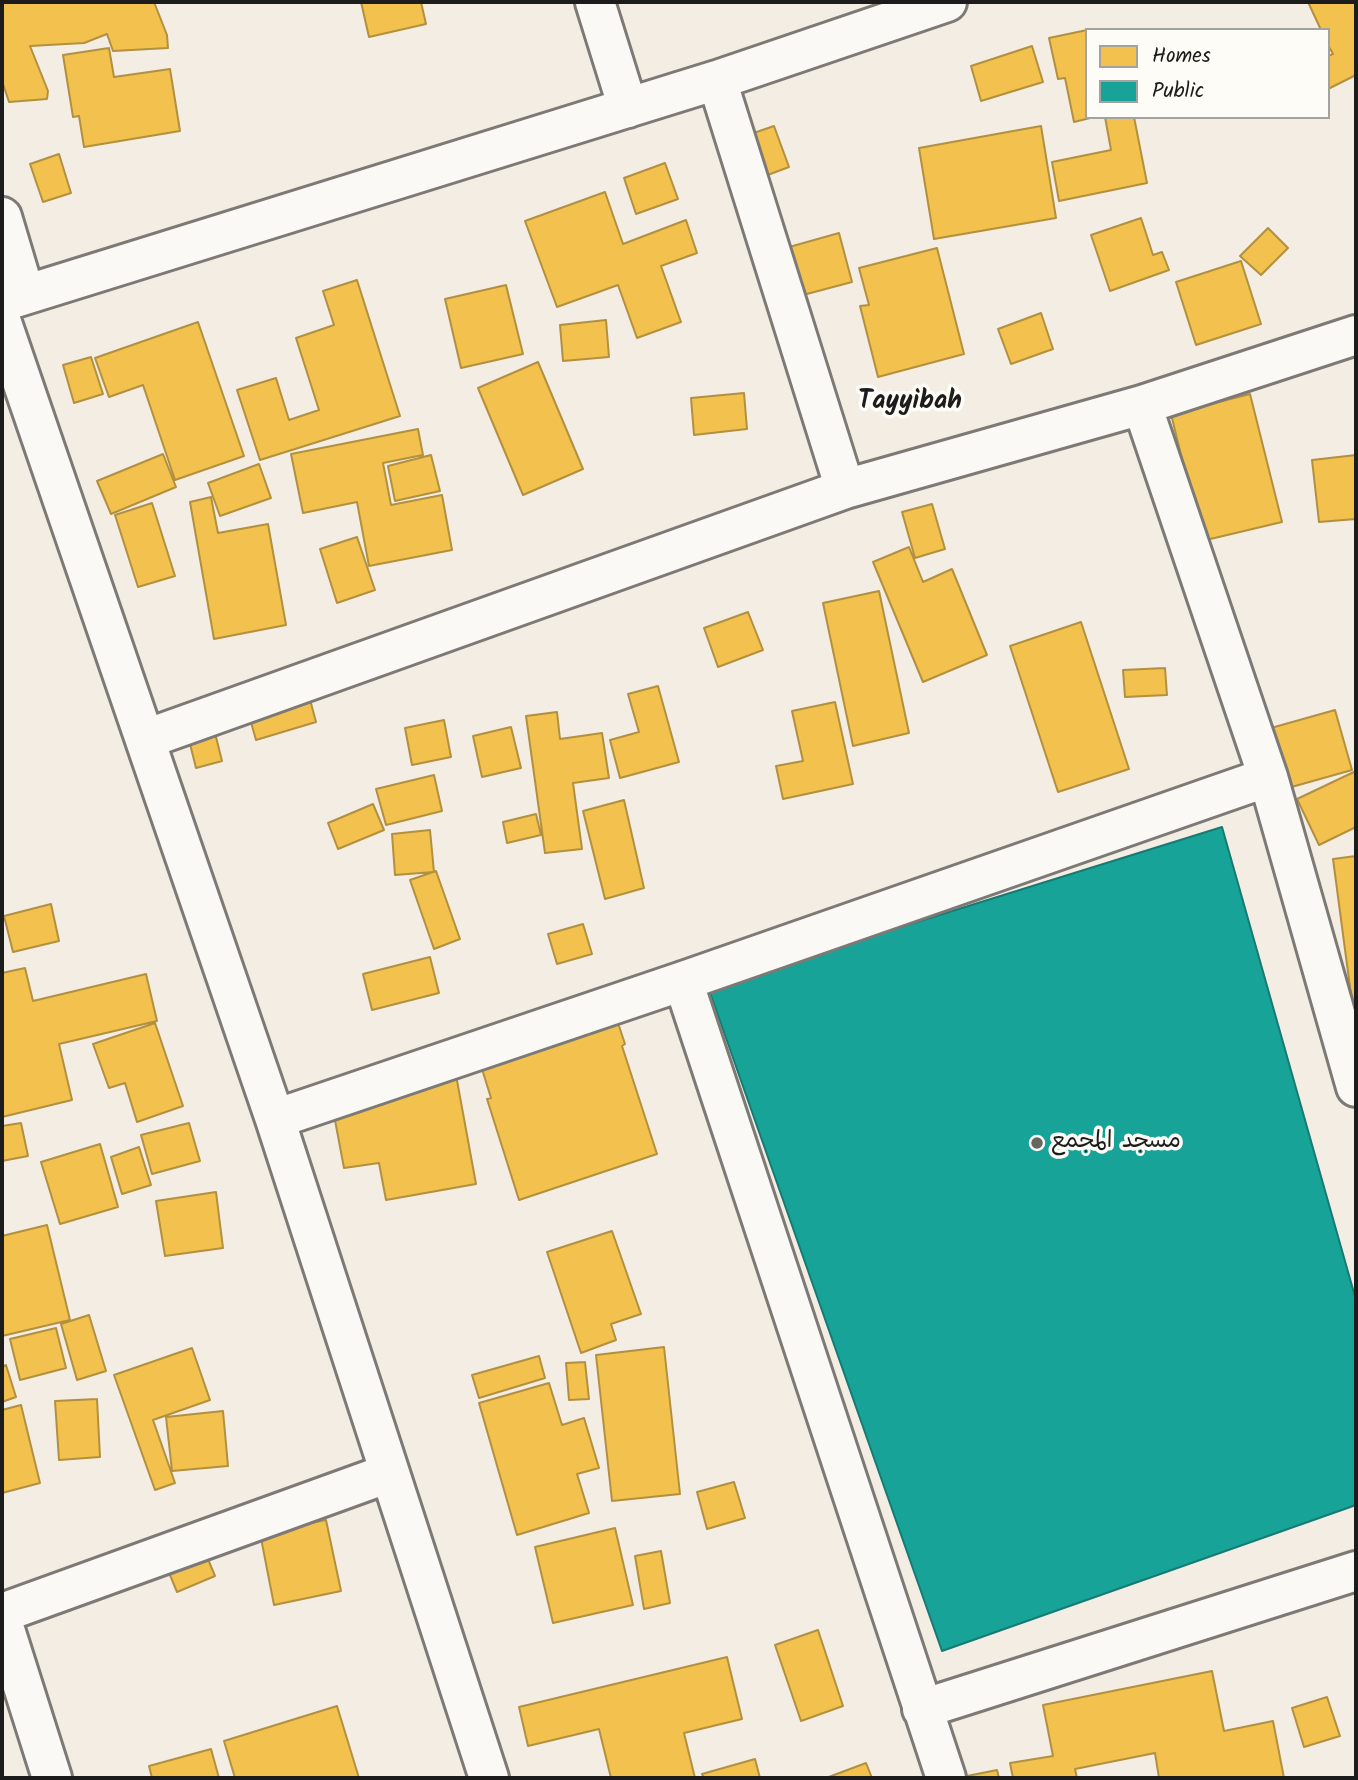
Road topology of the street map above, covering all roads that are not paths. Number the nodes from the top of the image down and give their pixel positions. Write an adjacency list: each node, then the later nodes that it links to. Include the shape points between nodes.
1 (595, 2): 4 (street)
2 (947, 2): 3 (street)
3 (717, 80): 4 (street); 10 (street)
4 (628, 108): 6 (street)
5 (2, 217): 6 (street)
6 (13, 298)
7 (2, 323): 11 (street)
8 (1356, 335): 9 (street)
9 (1142, 405): 10 (street); 12 (street)
10 (845, 489): 11 (street)
11 (146, 739): 15 (street)
12 (1268, 777): 13 (street); 14 (street)
13 (683, 981): 15 (street); 20 (street)
14 (1356, 1087)
15 (275, 1119): 16 (street)
16 (388, 1473): 18 (street); 22 (street)
17 (1356, 1571): 20 (street)
18 (2, 1613)
19 (2, 1620): 21 (street)
20 (922, 1709): 23 (street)
21 (52, 1778)
22 (489, 1778)
23 (946, 1778)

